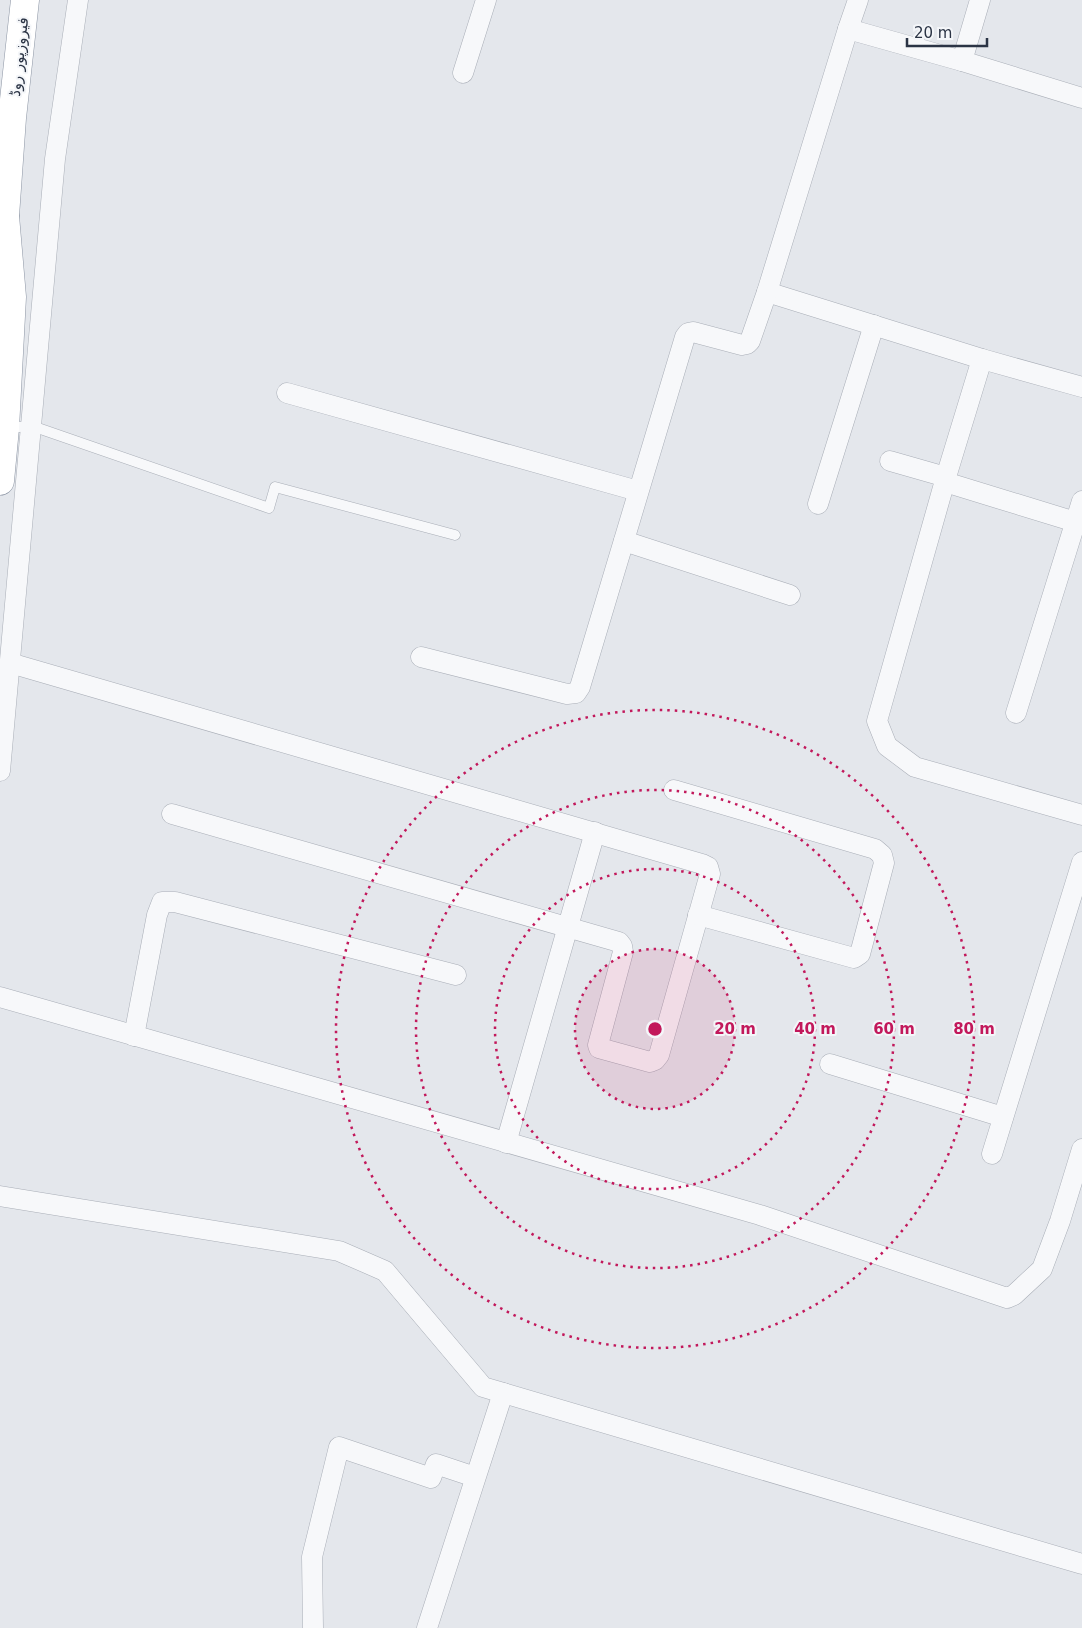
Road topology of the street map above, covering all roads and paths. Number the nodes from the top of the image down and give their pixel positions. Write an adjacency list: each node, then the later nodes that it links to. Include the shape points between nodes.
1 (25, 0): 10 (highway, فیروزپور روڈ)
2 (78, 0): 16 (street, via 55,159)
3 (486, 0): 8 (street)
4 (858, 0): 6 (street)
5 (980, 0): 7 (street)
6 (848, 29): 7 (street); 11 (street)
7 (962, 61): 9 (street)
8 (463, 74)
9 (1081, 95)
10 (2, 224): 17 (highway, فیروزپور روڈ, via 12,297)
11 (767, 292): 12 (street); 21 (street, via 747,344 688,333)
12 (874, 325): 13 (street); 23 (street)
13 (982, 359): 14 (street); 19 (street)
14 (1082, 387)
15 (287, 394): 21 (street)
16 (32, 426): 17 (lane); 25 (lane, via 269,508 275,487); 29 (street)
17 (5, 428): 20 (highway, فیروزپور روڈ)
18 (890, 461): 19 (street)
19 (946, 480): 24 (street); 34 (street, via 877,721 880,729 887,746 915,767)
20 (0, 481)
21 (638, 491): 26 (street)
22 (1082, 501): 24 (street)
23 (818, 504)
24 (1079, 523): 30 (street)
25 (455, 535)
26 (624, 541): 27 (street); 28 (street, via 576,693 567,694)
27 (790, 595)
28 (421, 657)
29 (10, 662): 31 (street); 35 (street)
30 (1016, 713)
31 (0, 771)
32 (674, 790): 37 (street, via 875,849 882,855 884,863 858,957)
33 (172, 814): 38 (street)
34 (1082, 815)
35 (595, 832): 37 (street, via 708,867 710,874); 38 (street)
36 (1082, 862): 43 (street)
37 (698, 915): 38 (street, via 659,1055 650,1062 599,1048 622,946 619,942)
38 (569, 926): 44 (street)
39 (456, 975): 41 (street, via 175,902 162,902)
40 (0, 997): 41 (street)
41 (134, 1036): 44 (street)
42 (830, 1064): 43 (street)
43 (1003, 1117): 46 (street)
44 (506, 1143): 45 (street, via 760,1215 1007,1298 1042,1269)
45 (1082, 1149)
46 (992, 1154)
47 (0, 1196): 48 (street, via 339,1251 385,1271 483,1387)
48 (503, 1393): 49 (street); 50 (street)
49 (475, 1478): 51 (street, via 436,1464 431,1478 339,1447 312,1557); 52 (street)
50 (1082, 1564)
51 (314, 1628)
52 (427, 1628)

